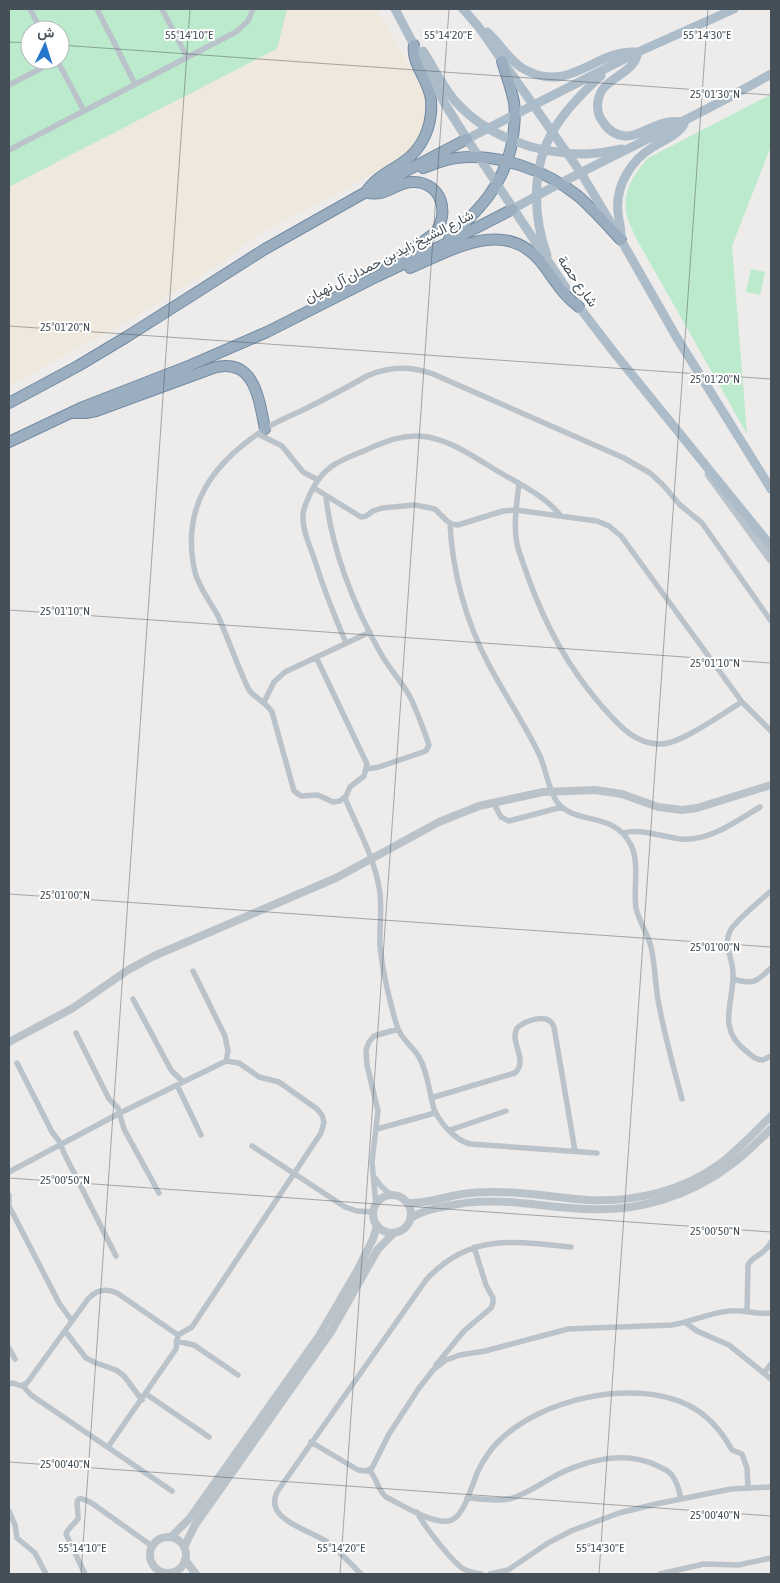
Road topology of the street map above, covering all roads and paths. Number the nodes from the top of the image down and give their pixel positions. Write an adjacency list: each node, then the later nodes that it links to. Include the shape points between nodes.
1 (97, 9): 16 (street)
2 (162, 9): 10 (street)
3 (253, 9): 10 (street, via 241,29)
4 (395, 9): 8 (main road, شارع حصة)
5 (464, 9): 7 (main road)
6 (734, 9): 9 (main road)
7 (478, 26): 9 (main road, via 515,63 538,75 576,74 623,52); 11 (main road)
8 (414, 45): 22 (main road, via 423,50 457,102); 24 (main road, شارع حصة); 37 (highway, via 414,55 431,98 428,128 416,151 379,177)
9 (638, 52): 12 (main road); 21 (main road, via 630,68 601,90 597,105 601,120 611,131 625,136 664,123)
10 (187, 57): 16 (street)
11 (502, 61): 18 (main road); 20 (highway)
12 (611, 67): 18 (main road); 23 (main road, via 582,94)
13 (38, 70): 17 (street)
14 (62, 70): 19 (street)
15 (771, 74): 21 (main road, شارع الشيخ زايد بن حمدان آل نهيان)
16 (135, 84): 19 (street)
17 (9, 85)
18 (534, 106): 20 (main road); 23 (main road)
19 (84, 111): 27 (street)
20 (514, 115): 22 (main road); 25 (highway)
21 (686, 122): 26 (main road, شارع الشيخ زايد بن حمدان آل نهيان); 40 (main road, via 677,133 641,154 628,170 618,203)
22 (489, 128): 24 (main road); 25 (main road)
23 (552, 132): 28 (main road); 29 (main road)
24 (467, 140): 30 (main road, شارع حصة); 34 (highway)
25 (512, 141): 28 (main road); 31 (highway)
26 (631, 148): 29 (main road, via 595,154); 33 (main road, شارع الشيخ زايد بن حمدان آل نهيان)
27 (9, 150)
28 (545, 150): 29 (main road); 32 (main road)
29 (567, 154): 33 (main road)
30 (478, 157): 31 (highway); 34 (highway, via 454,158); 36 (main road, شارع حصة)
31 (507, 162): 32 (highway); 36 (highway)
32 (539, 172): 35 (highway); 38 (main road)
33 (581, 173): 35 (main road, شارع الشيخ زايد بن حمدان آل نهيان); 40 (main road)
34 (395, 177): 37 (highway)
35 (560, 183): 38 (main road, شارع الشيخ زايد بن حمدان آل نهيان); 40 (highway)
36 (496, 186): 39 (main road, شارع حصة); 41 (highway, via 479,209)
37 (366, 192): 43 (highway, via 381,194 406,182 421,183 434,191 442,204 442,220 434,233); 45 (highway, via 265,249 95,356)
38 (537, 195): 39 (main road, شارع الشيخ زايد بن حمدان آل نهيان); 42 (main road, via 538,221)
39 (513, 209): 41 (highway, شارع الشيخ زايد بن حمدان آل نهيان); 42 (main road, شارع حصة)
40 (621, 240): 53 (main road, via 677,338)
41 (441, 246): 43 (highway, شارع الشيخ زايد بن حمدان آل نهيان)
42 (553, 270): 44 (main road, شارع حصة)
43 (378, 276): 44 (highway, via 399,273 468,242 501,240 518,244 534,255 562,293); 46 (highway, شارع الشيخ زايد بن حمدان آل نهيان, via 229,349)
44 (579, 307): 49 (main road, شارع حصة)
45 (9, 403)
46 (69, 413): 47 (highway, via 96,411 213,368 229,366 244,372 254,384); 48 (highway, شارع الشيخ زايد بن حمدان آل نهيان)
47 (262, 431): 50 (street, via 282,446 302,472); 60 (street, via 379,372 406,368 433,374 624,458 650,473 706,528); 64 (street, via 207,483 195,512 192,542 200,586 219,618 249,690)
48 (9, 442)
49 (704, 462): 58 (main road, شارع حصة); 59 (main road, via 716,485)
50 (318, 480): 51 (street, via 341,460 388,440 414,436 452,445); 52 (street)
51 (519, 483): 55 (street); 56 (street, via 546,500)
52 (314, 488): 54 (street); 62 (street, via 304,510 304,529)
53 (771, 489)
54 (326, 496): 57 (street, via 360,516 382,508 414,505 435,509); 61 (street, via 334,544)
55 (516, 510): 56 (street); 57 (street, via 461,525); 65 (street, via 517,546 541,612 580,679 625,731 652,743 670,743)
56 (561, 516): 65 (street, via 597,521 621,536)
57 (450, 523): 69 (street, via 456,570 473,629 488,664 542,759)
58 (771, 546)
59 (771, 559)
60 (771, 621)
61 (370, 632): 62 (street); 67 (street, via 409,696 429,746 426,751)
62 (346, 643): 63 (street)
63 (316, 657): 64 (street, via 277,678); 67 (street)
64 (264, 702): 70 (street, via 274,716 295,792 302,796 322,796 335,802)
65 (742, 702): 66 (street)
66 (771, 731)
67 (367, 769): 70 (street, via 362,778 348,789)
68 (771, 785): 69 (street, via 682,810 658,807 604,790)
69 (552, 791): 71 (street); 72 (street)
70 (345, 798): 75 (street)
71 (494, 802): 72 (street, via 500,817 509,820); 75 (street, via 445,819)
72 (562, 807): 74 (street, via 573,814 603,821)
73 (760, 807): 74 (street, via 719,831 697,837 682,839 638,831)
74 (623, 833): 89 (street, via 634,853 636,906 652,949 663,1024)
75 (371, 860): 81 (street, via 381,899 382,962); 83 (street, via 154,956 73,1008)
76 (771, 891): 79 (street, via 729,934)
77 (771, 968): 79 (street, via 754,982)
78 (193, 971): 85 (street, via 225,1036)
79 (733, 978): 84 (street, via 728,1012 732,1036 757,1059 766,1060)
80 (133, 999): 87 (street)
81 (398, 1029): 88 (street, via 421,1060); 94 (street, via 378,1034 367,1046 367,1064 378,1104)
82 (76, 1033): 92 (street)
83 (9, 1042)
84 (771, 1056)
85 (226, 1061): 87 (street); 103 (street, via 239,1063 259,1077 279,1082 322,1115 324,1126 321,1133)
86 (18, 1063): 98 (street)
87 (180, 1083): 92 (street); 97 (street)
88 (431, 1098): 91 (street); 100 (street, via 515,1072 521,1064 514,1038 517,1028 548,1019 554,1024)
89 (682, 1099)
90 (506, 1111): 96 (street)
91 (435, 1112): 94 (street); 96 (street)
92 (120, 1113): 98 (street); 105 (street, via 124,1129)
93 (771, 1116): 109 (street, via 714,1168 686,1183 654,1194 598,1200 479,1192)
94 (377, 1129): 104 (street, via 372,1154)
95 (771, 1129): 112 (street, via 710,1179 652,1203 601,1210 500,1200 474,1201 431,1209)
96 (450, 1130): 100 (street, via 461,1141 470,1144)
97 (201, 1134)
98 (60, 1144): 102 (street); 118 (street)
99 (252, 1146): 103 (street)
100 (575, 1151): 101 (street)
101 (597, 1153)
102 (9, 1172)
103 (294, 1174): 111 (street, via 345,1207 357,1211); 124 (street, via 192,1327)
104 (373, 1175): 107 (street); 111 (street)
105 (159, 1193)
106 (9, 1195): 108 (street)
107 (391, 1195): 109 (street); 111 (street, via 382,1198)
108 (9, 1202)
109 (408, 1203): 112 (street)
110 (9, 1206): 121 (street, via 59,1303)
111 (375, 1208): 113 (street)
112 (411, 1218): 114 (street, via 405,1228)
113 (377, 1225): 114 (street, via 386,1232); 149 (street, via 357,1271 319,1336 190,1518)
114 (394, 1233): 151 (street, via 378,1249 331,1332 195,1525)
115 (771, 1242): 119 (street, via 748,1265)
116 (571, 1246): 117 (street, via 508,1241)
117 (474, 1247): 128 (street, via 494,1303 456,1340); 137 (street, via 443,1263 426,1280)
118 (116, 1256)
119 (747, 1312): 120 (street); 122 (street, via 725,1311)
120 (771, 1313)
121 (72, 1321): 123 (street); 124 (street, via 91,1296 108,1290 117,1293)
122 (686, 1323): 128 (street, via 559,1330 485,1352 453,1357); 129 (street, via 729,1345)
123 (65, 1331): 133 (street); 135 (street, via 86,1358 124,1376)
124 (177, 1338): 130 (street, via 198,1347); 134 (street, via 176,1349)
125 (9, 1348): 126 (street)
126 (15, 1359)
127 (771, 1364): 129 (street)
128 (434, 1369): 139 (street, via 404,1410)
129 (764, 1373): 131 (street)
130 (238, 1376)
131 (771, 1379)
132 (9, 1384): 133 (street)
133 (24, 1386): 138 (street, via 31,1395)
134 (146, 1394): 135 (street); 136 (street)
135 (142, 1400): 138 (street)
136 (209, 1437)
137 (310, 1442): 139 (street, via 358,1470); 159 (street, via 277,1492 274,1499 276,1510 297,1528 328,1543)
138 (108, 1447): 142 (street)
139 (369, 1470): 146 (street, via 383,1494)
140 (748, 1488): 141 (street); 143 (street, via 742,1454 732,1450 719,1428 705,1415 672,1399 624,1394 563,1404 520,1424 490,1451); 144 (street)
141 (771, 1488)
142 (172, 1491)
143 (467, 1498): 144 (street, via 508,1499 576,1467 624,1458 647,1461 667,1470 676,1481); 146 (street, via 460,1514 450,1521 435,1520)
144 (681, 1499): 161 (street, via 637,1508 583,1526 548,1543 508,1570)
145 (9, 1511): 147 (street)
146 (417, 1512): 160 (street, via 457,1563 470,1572)
147 (15, 1532): 148 (street); 156 (street, via 34,1553)
148 (9, 1536)
149 (171, 1537): 150 (street, via 159,1539); 151 (street)
150 (152, 1546): 155 (street, via 150,1555 154,1566 163,1573); 157 (street, via 93,1504 80,1499 76,1505 78,1519 66,1534)
151 (184, 1547): 153 (street)
152 (771, 1558): 154 (street, via 738,1565)
153 (186, 1560): 155 (street); 158 (street)
154 (697, 1566): 162 (street); 163 (street)
155 (179, 1573)
156 (46, 1574)
157 (85, 1574)
158 (196, 1574)
159 (361, 1574)
160 (481, 1574)
161 (490, 1574)
162 (660, 1574)
163 (699, 1574)

